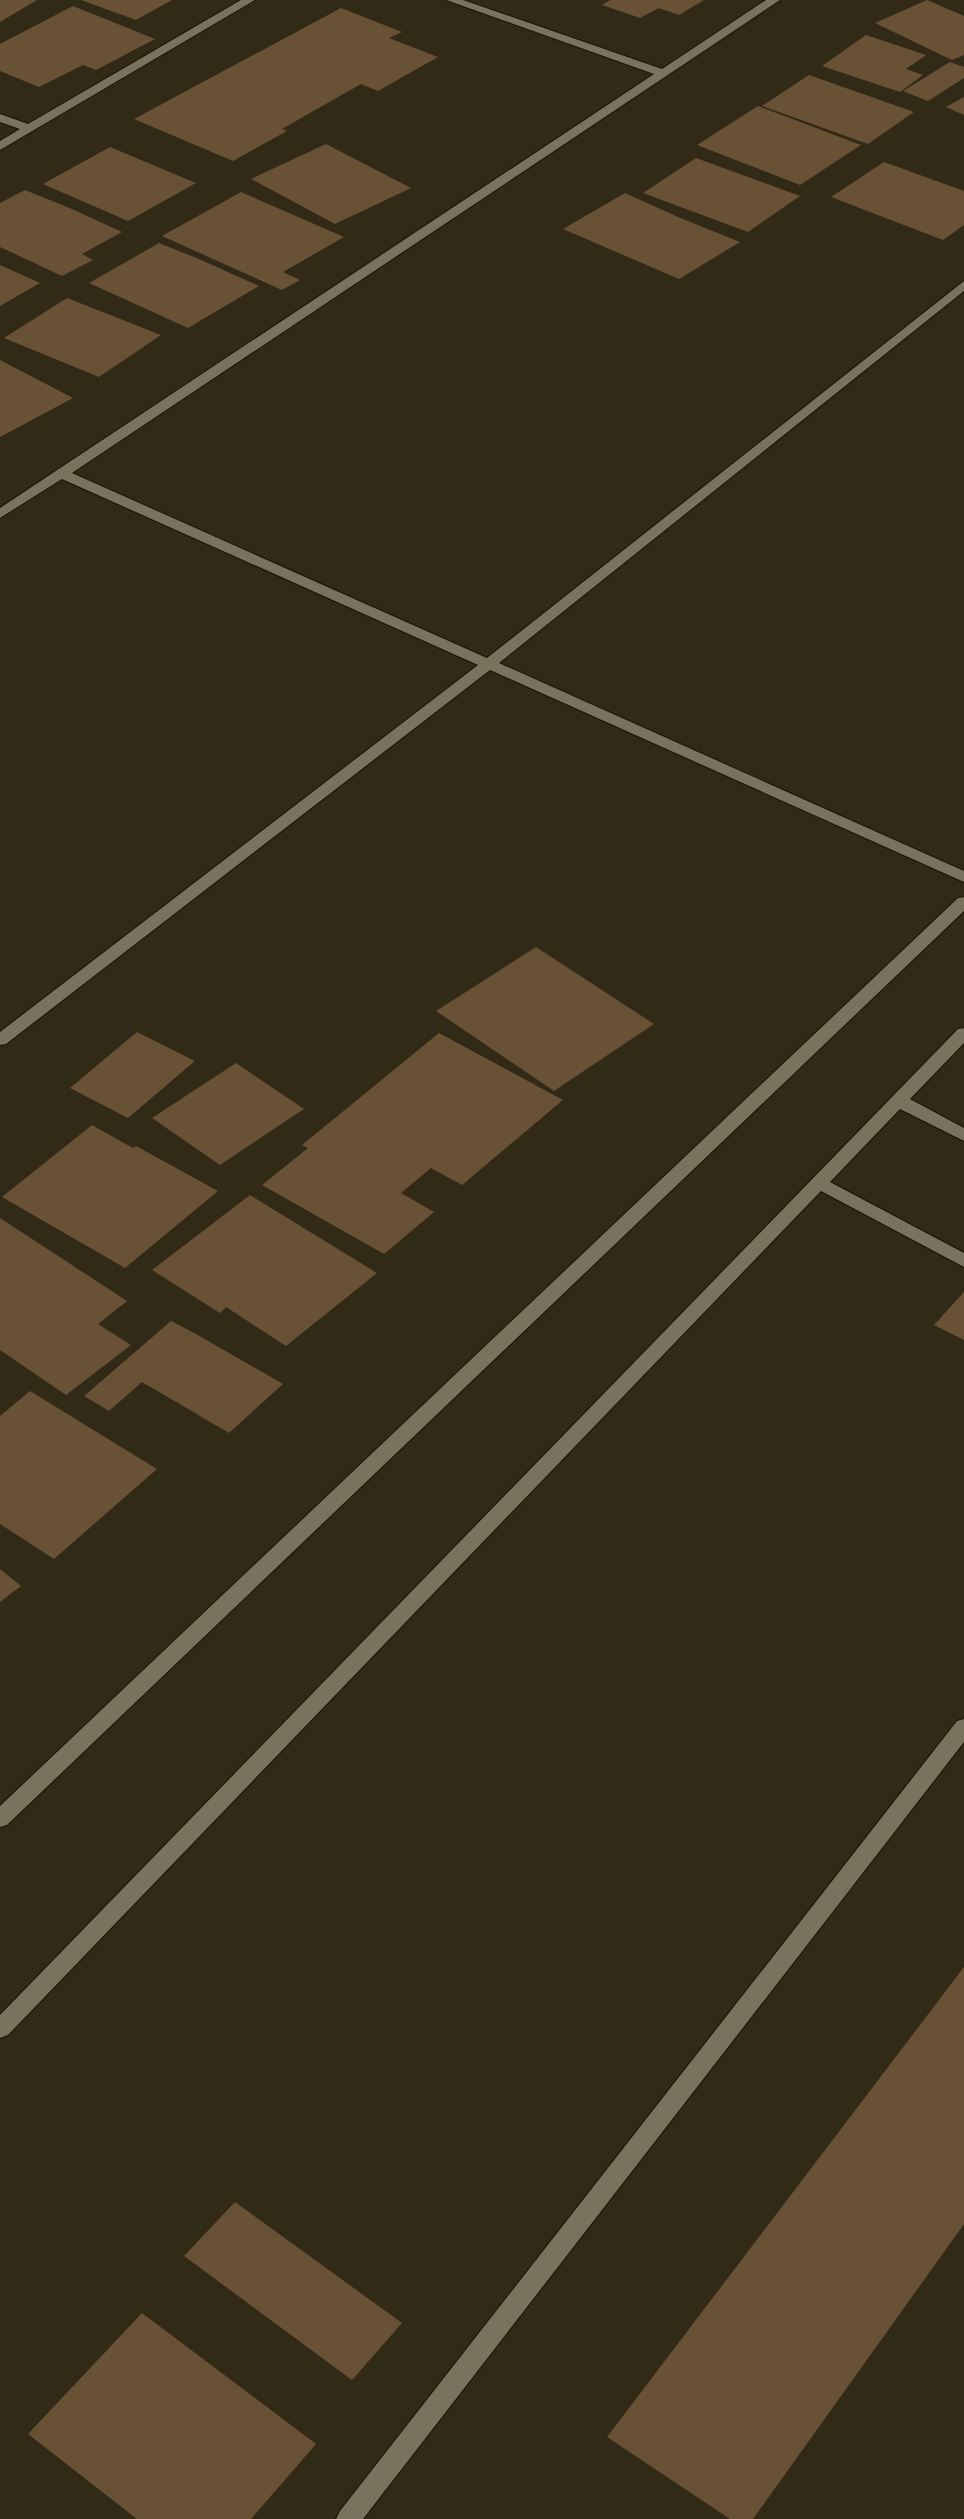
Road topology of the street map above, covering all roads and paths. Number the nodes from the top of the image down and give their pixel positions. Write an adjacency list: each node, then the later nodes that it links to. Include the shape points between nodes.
1 (249, 0): 6 (street)
2 (452, 0): 4 (street)
3 (774, 0): 4 (street)
4 (664, 74): 9 (street)
5 (0, 117): 6 (street)
6 (30, 129): 7 (street)
7 (0, 146)
8 (964, 285): 11 (street)
9 (61, 473): 10 (street); 11 (street)
10 (0, 514)
11 (489, 664): 12 (street); 15 (street)
12 (964, 877)
13 (964, 902): 21 (street)
14 (964, 1033): 16 (street)
15 (0, 1041)
16 (898, 1101): 17 (street); 18 (street)
17 (964, 1135)
18 (819, 1183): 19 (street); 22 (street)
19 (964, 1261)
20 (964, 1727): 23 (street)
21 (0, 1819)
22 (0, 2029)
23 (348, 2519)

